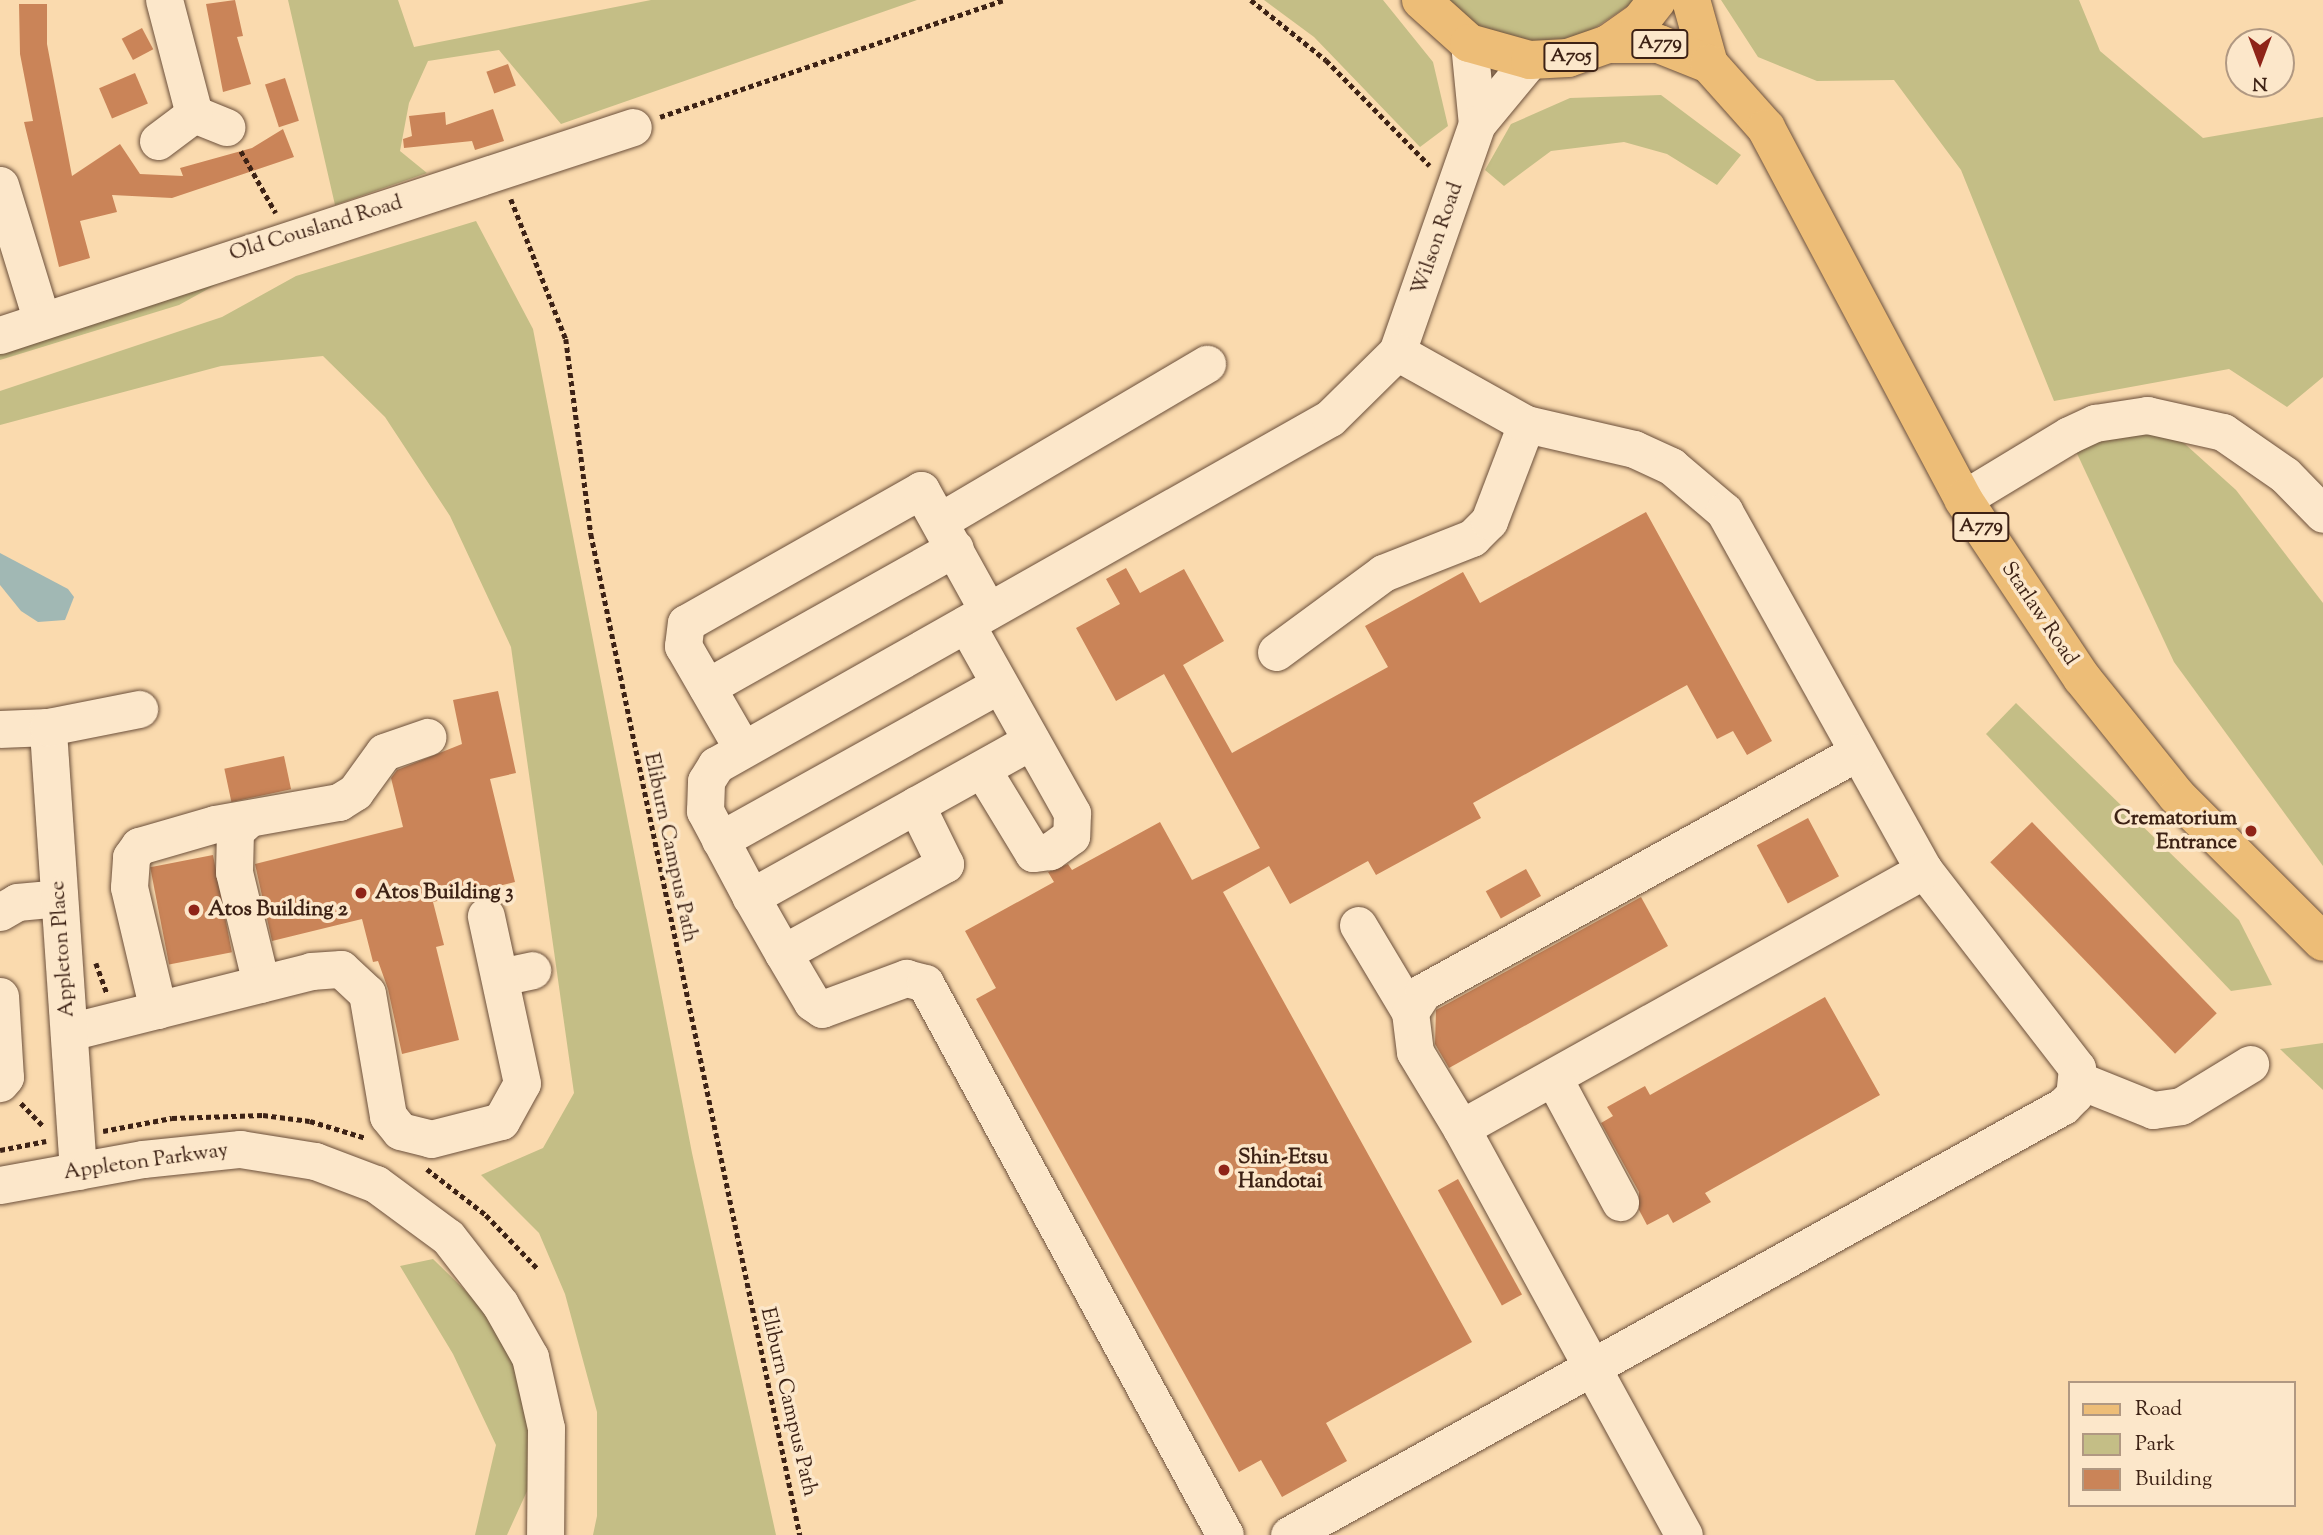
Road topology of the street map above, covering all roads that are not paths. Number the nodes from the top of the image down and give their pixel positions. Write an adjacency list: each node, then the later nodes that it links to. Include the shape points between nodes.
1 (164, 0): 9 (street)
2 (1421, 0): 5 (main road, A705)
3 (1657, 0): 6 (main road, A705, via 1640,22)
4 (1691, 0): 8 (main road, A779)
5 (1469, 43): 7 (main road, A705); 10 (street, Wilson Road)
6 (1608, 44): 7 (main road, A705, via 1568,58); 8 (main road, A779, via 1659,44)
7 (1530, 60): 10 (street, Wilson Road)
8 (1709, 64): 20 (main road, Starlaw Road / A779, via 1766,128)
9 (194, 114): 11 (street); 13 (street)
10 (1477, 124): 17 (street, Wilson Road)
11 (227, 127)
12 (633, 127): 15 (street, Old Cousland Road)
13 (158, 141)
14 (1, 196): 15 (street)
15 (41, 318): 16 (street, Old Cousland Road)
16 (0, 335)
17 (1397, 352): 19 (street); 23 (street, via 1330,418)
18 (1207, 364): 22 (street)
19 (1526, 424): 24 (street, via 1489,521 1472,538 1383,573); 33 (street, via 1634,449 1701,487 1742,539)
20 (1963, 499): 21 (street, via 2078,431 2147,415 2223,432); 44 (main road, Starlaw Road / A779, via 2082,678 2160,774)
21 (2318, 505)
22 (947, 535): 23 (street); 26 (street); 26 (street, via 921,490 686,623 683,646)
23 (977, 618): 25 (street); 32 (street)
24 (1276, 652)
25 (999, 685): 31 (street); 37 (street)
26 (707, 687): 32 (street)
27 (139, 709): 28 (street)
28 (48, 727): 29 (street); 40 (street, Appleton Place)
29 (0, 729)
30 (427, 737): 36 (street, via 384,752 355,792 339,802)
31 (1031, 741): 34 (street); 34 (street, via 1072,813 1071,836 1059,846 1042,853 1025,845)
32 (742, 748): 37 (street, via 716,765 706,780 705,811)
33 (1857, 752): 38 (street); 49 (street, via 1423,992)
34 (982, 769): 35 (street)
35 (916, 805): 39 (street); 45 (street, via 945,863)
36 (245, 822): 46 (street, via 235,831 234,872); 48 (street, via 151,839 131,857 129,887)
37 (720, 840): 39 (street)
38 (1924, 870): 52 (street); 53 (street, via 2071,1057)
39 (751, 897): 45 (street)
40 (59, 898): 41 (street, via 18,902); 50 (street, Appleton Place)
41 (0, 912)
42 (486, 916): 46 (street, via 516,974 522,1083 514,1105 501,1121 431,1139 400,1131 388,1116 367,993 359,980 341,969)
43 (1358, 925): 49 (street)
44 (2323, 942)
45 (783, 953): 61 (street, via 812,1002 822,1009 906,978 925,984)
46 (261, 984): 48 (street)
47 (0, 996): 54 (street, via 5,1077)
48 (158, 1010): 50 (street)
49 (1410, 1012): 55 (street, via 1415,1052)
50 (69, 1032): 56 (street, Appleton Place)
51 (2250, 1064): 53 (street, via 2181,1106 2153,1110)
52 (1553, 1077): 55 (street); 58 (street)
53 (2078, 1080): 59 (street, via 2063,1105)
54 (0, 1083)
55 (1461, 1128): 59 (street)
56 (78, 1171): 57 (street, Appleton Parkway); 60 (street, Appleton Parkway, via 193,1153 264,1151 315,1161 376,1184 420,1212 481,1278 530,1357 546,1428)
57 (0, 1185)
58 (1620, 1202)
59 (1590, 1370): 62 (street); 63 (street)
60 (545, 1535)
61 (1225, 1535)
62 (1289, 1535)
63 (1684, 1535)

